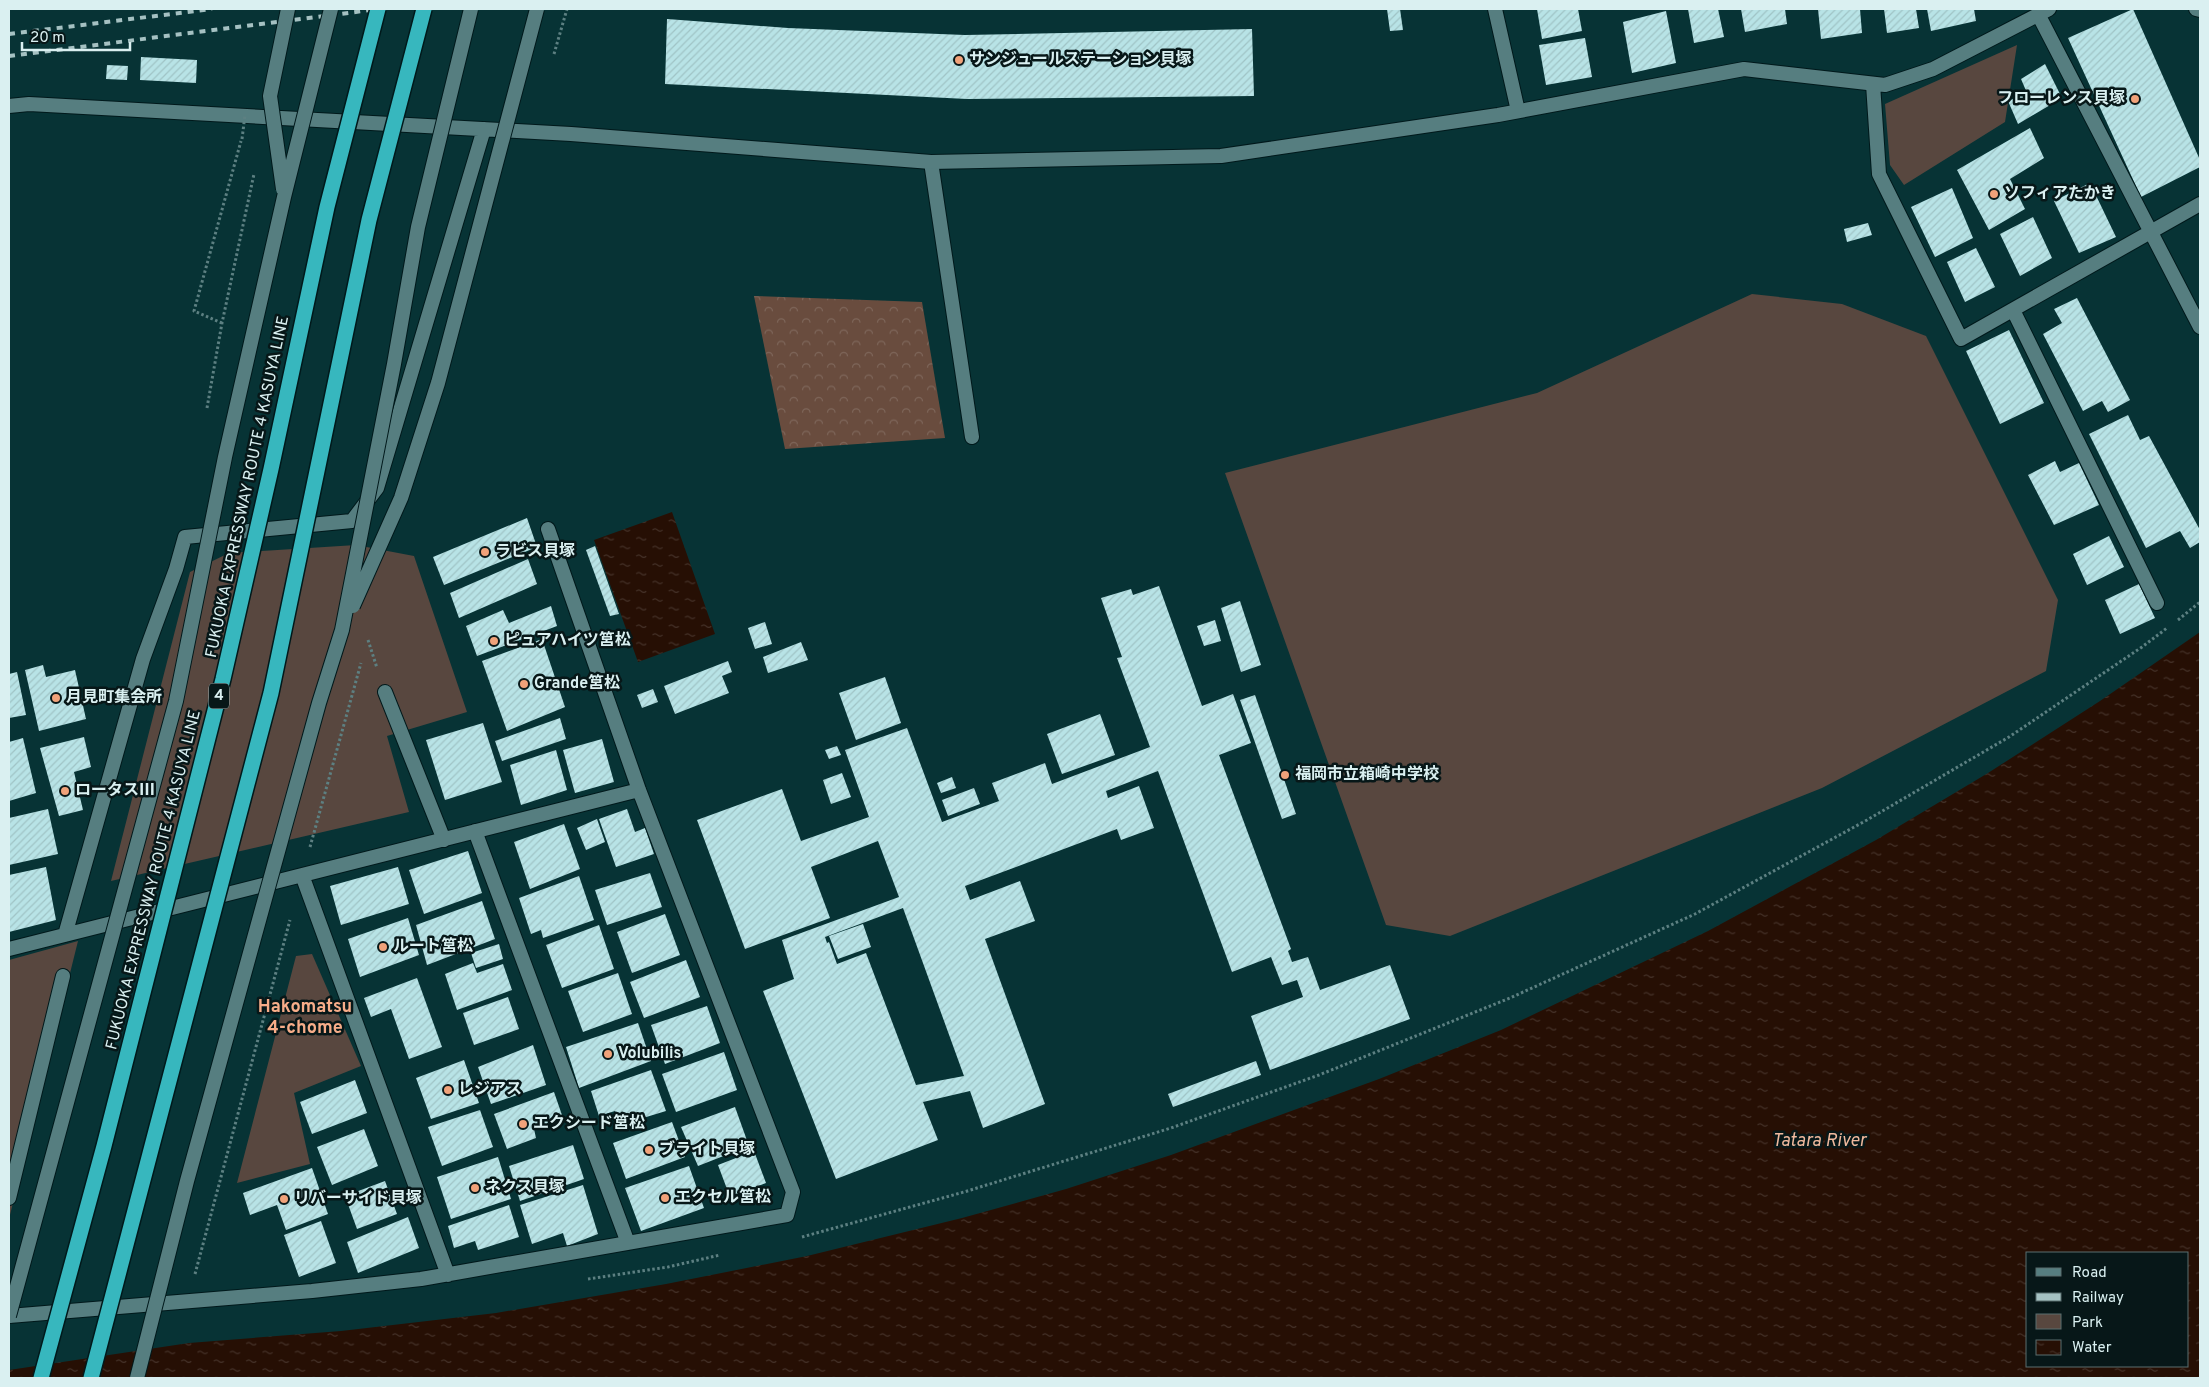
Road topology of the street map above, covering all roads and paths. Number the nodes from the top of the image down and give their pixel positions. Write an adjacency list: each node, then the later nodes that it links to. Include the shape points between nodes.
1 (288, 9): 18 (street, bridge, via 270,96)
2 (331, 9): 18 (street, bridge)
3 (378, 9): 46 (highway, FUKUOKA EXPRESSWAY ROUTE 4 KASUYA LINE / 4, bridge, via 327,207 272,469 223,679 104,1146)
4 (424, 9): 47 (highway, bridge, via 369,220 271,693)
5 (471, 9): 29 (street, bridge, via 418,227)
6 (537, 9): 29 (street, bridge, via 438,383 400,498)
7 (1495, 9): 13 (street)
8 (2196, 9): 9 (street)
9 (2200, 10)
10 (2044, 12): 11 (street, via 1933,69 1885,85); 20 (street)
11 (1872, 84): 13 (street, via 1744,69); 21 (street, via 1879,174 1961,339)
12 (9, 106): 14 (street, via 29,104)
13 (1518, 111): 16 (street, via 1221,156)
14 (484, 129): 16 (street); 35 (street, via 377,488 352,521 185,537 142,659)
15 (242, 139): 22 (path, via 194,311)
16 (931, 162): 25 (street)
17 (254, 173): 22 (path)
18 (284, 197): 45 (street, bridge, via 225,457 176,701)
19 (2200, 204): 20 (street)
20 (2151, 233): 21 (street); 23 (street)
21 (2013, 310): 28 (street)
22 (222, 323): 24 (path)
23 (2200, 327)
24 (207, 411)
25 (972, 437)
26 (548, 529): 31 (street)
27 (2200, 602): 39 (path, via 2142,647 2009,738 1868,820 1694,914 1510,998 1319,1075 1170,1128 964,1192)
28 (2157, 604)
29 (342, 630): 48 (street, bridge, via 316,713 187,1180)
30 (385, 692): 33 (street)
31 (638, 790): 32 (street); 40 (street, via 792,1192 786,1215)
32 (476, 831): 33 (street); 40 (street)
33 (444, 840): 34 (street)
34 (302, 875): 35 (street); 42 (street); 44 (path)
35 (65, 935): 36 (street)
36 (9, 949)
37 (63, 976): 38 (street)
38 (9, 1198)
39 (799, 1238)
40 (628, 1243): 42 (street)
41 (724, 1254): 43 (path, via 668,1267)
42 (448, 1275): 44 (street)
43 (582, 1279)
44 (188, 1301): 45 (street)
45 (9, 1316)
46 (41, 1378)
47 (91, 1378)
48 (138, 1378)

